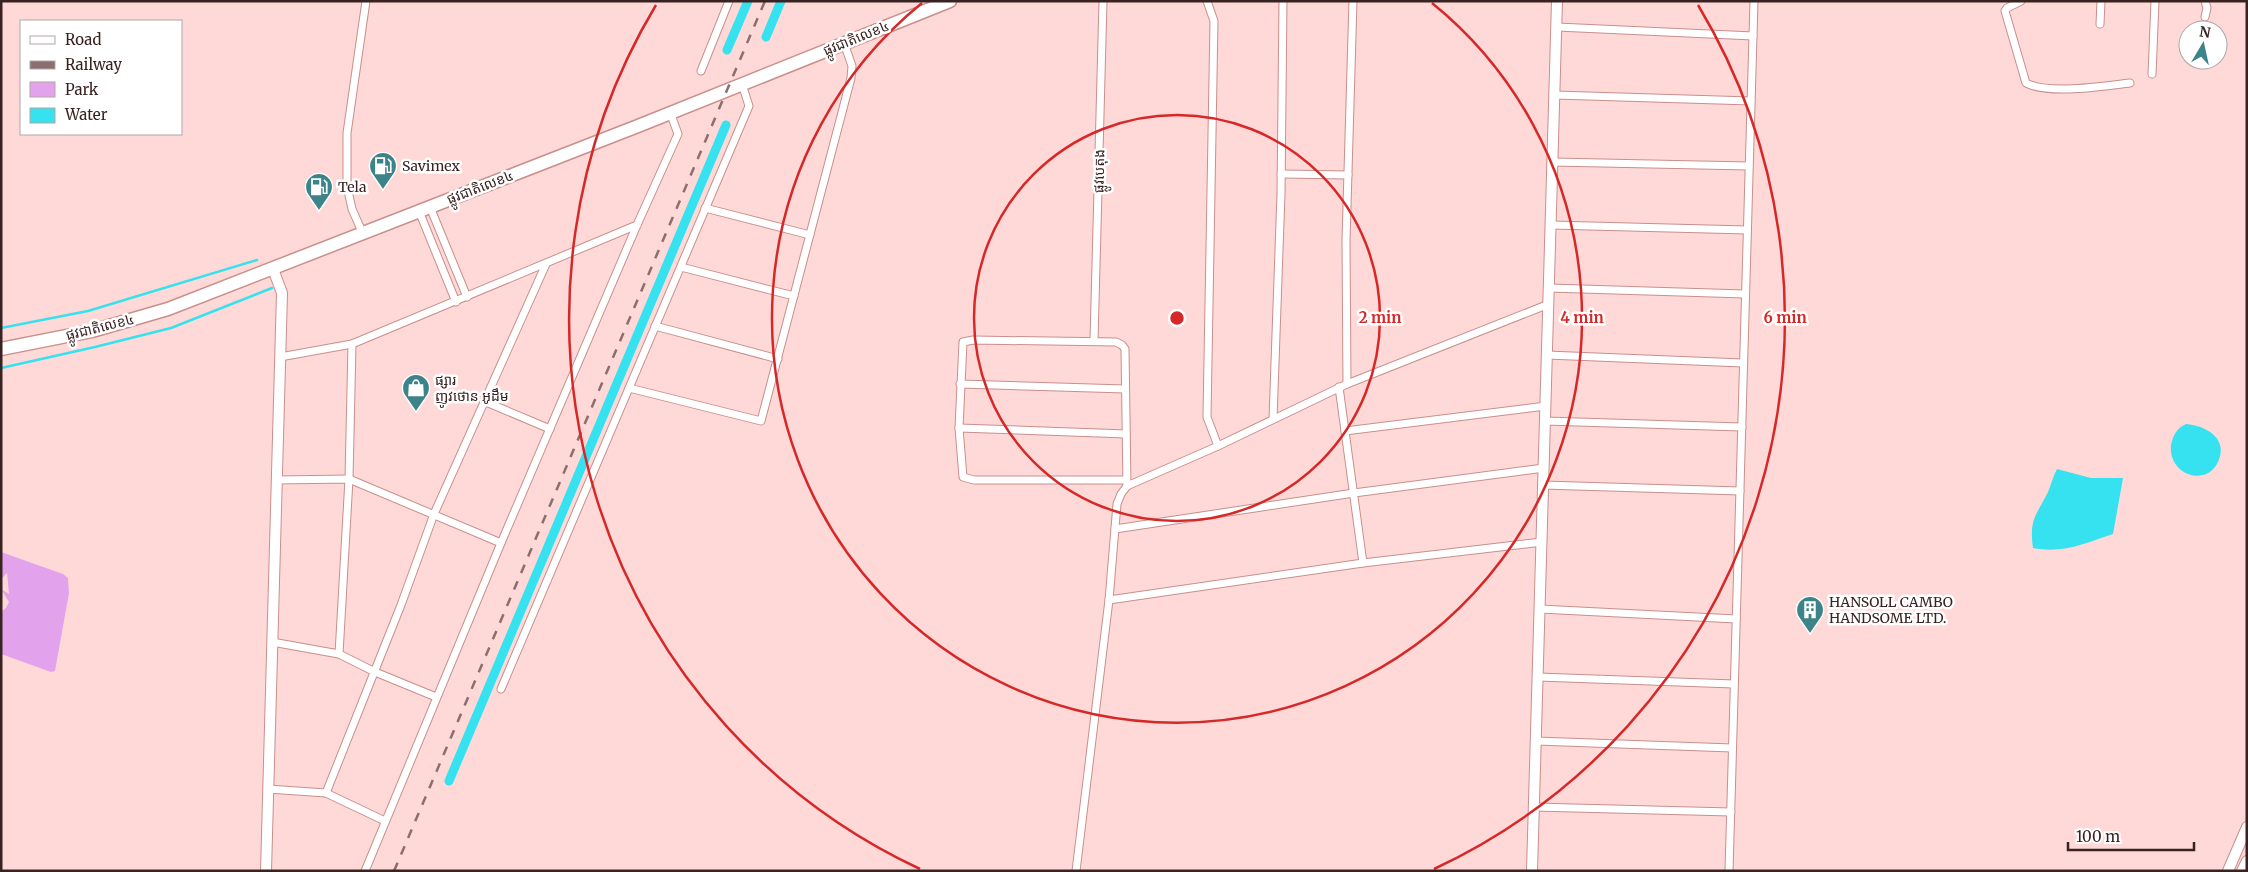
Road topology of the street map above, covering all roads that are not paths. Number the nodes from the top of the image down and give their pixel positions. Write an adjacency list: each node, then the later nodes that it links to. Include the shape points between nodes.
1 (366, 1): 35 (street, via 347,133 348,186 352,209)
2 (729, 1): 19 (street)
3 (950, 1): 18 (highway, ផ្លូវជាតិលេខ៤)
4 (1103, 1): 47 (street, ផ្លូវបេតុង)
5 (1207, 1): 68 (street, via 1214,21 1207,417)
6 (1283, 1): 28 (street)
7 (1354, 1): 29 (street)
8 (1557, 1): 16 (street)
9 (1754, 1): 17 (street)
10 (2021, 1): 21 (street, via 2007,8 2006,16 2026,83 2038,88 2080,89)
11 (2101, 1): 15 (street)
12 (2155, 1): 20 (street)
13 (2205, 1): 14 (street)
14 (2204, 17)
15 (2100, 24)
16 (1556, 27): 17 (street); 23 (street)
17 (1753, 36): 24 (street)
18 (844, 43): 22 (highway, ផ្លូវជាតិលេខ៤); 36 (street, via 852,66 851,78)
19 (701, 71)
20 (2152, 74)
21 (2130, 83)
22 (742, 84): 25 (highway, ផ្លូវជាតិលេខ៤); 30 (street, via 749,106)
23 (1554, 94): 24 (street); 26 (street)
24 (1751, 101): 27 (street)
25 (670, 112): 31 (highway, ផ្លូវជាតិលេខ៤); 32 (street, via 678,134)
26 (1553, 162): 27 (street); 33 (street)
27 (1749, 166): 34 (street)
28 (1281, 174): 29 (street); 61 (street)
29 (1348, 175): 55 (street)
30 (705, 208): 36 (street); 38 (street)
31 (424, 209): 35 (highway, ផ្លូវជាតិលេខ៤); 43 (street); 44 (street)
32 (637, 225): 37 (street); 65 (street)
33 (1551, 225): 34 (street); 40 (street)
34 (1747, 230): 41 (street)
35 (363, 234): 39 (highway, ផ្លូវជាតិលេខ៤)
36 (810, 236): 42 (street)
37 (546, 264): 43 (street); 59 (street)
38 (681, 267): 42 (street); 46 (street)
39 (273, 269): 49 (highway, ផ្លូវជាតិលេខ៤, via 148,315 92,331); 51 (street, via 282,292)
40 (1549, 288): 41 (street); 45 (street)
41 (1745, 294): 53 (street)
42 (794, 296): 52 (street)
43 (467, 297): 44 (street)
44 (456, 302): 48 (street)
45 (1548, 304): 50 (street); 55 (street)
46 (655, 326): 52 (street); 56 (street)
47 (1094, 341): 54 (street, via 966,340 962,345); 58 (street, via 1116,342 1125,349)
48 (352, 344): 51 (street); 70 (street)
49 (1, 349)
50 (1547, 355): 53 (street); 60 (street)
51 (280, 357): 71 (street)
52 (778, 359): 56 (street, via 761,420)
53 (1744, 364): 63 (street)
54 (960, 384): 58 (street); 64 (street)
55 (1347, 384): 57 (street)
56 (629, 388): 89 (street)
57 (1339, 388): 61 (street); 66 (street)
58 (1125, 389): 67 (street)
59 (486, 402): 65 (street); 76 (street)
60 (1546, 406): 62 (street); 66 (street)
61 (1273, 419): 68 (street)
62 (1545, 421): 63 (street); 69 (street)
63 (1742, 427): 74 (street)
64 (959, 428): 67 (street); 72 (street, via 961,469 966,479)
65 (550, 429): 79 (street)
66 (1345, 430): 75 (street)
67 (1126, 434): 72 (street)
68 (1218, 446): 72 (street)
69 (1544, 468): 73 (street); 75 (street)
70 (349, 479): 71 (street); 76 (street); 85 (street)
71 (277, 480): 84 (street)
72 (1127, 483): 77 (street, via 1117,504)
73 (1543, 485): 74 (street); 78 (street)
74 (1740, 491): 83 (street)
75 (1354, 493): 77 (street); 80 (street)
76 (434, 514): 79 (street); 86 (street)
77 (1115, 530): 81 (street)
78 (1542, 542): 80 (street); 82 (street)
79 (501, 543): 90 (street)
80 (1363, 563): 81 (street)
81 (1109, 600): 102 (street)
82 (1540, 609): 83 (street); 87 (street)
83 (1736, 619): 88 (street)
84 (272, 642): 85 (street); 93 (street)
85 (339, 654): 86 (street)
86 (375, 672): 90 (street); 94 (street)
87 (1538, 677): 88 (street); 91 (street)
88 (1734, 684): 92 (street)
89 (501, 689)
90 (436, 697): 97 (street)
91 (1536, 741): 92 (street); 95 (street)
92 (1732, 748): 96 (street)
93 (268, 789): 94 (street); 100 (street)
94 (326, 793): 97 (street)
95 (1534, 808): 96 (street); 103 (street)
96 (1730, 812): 104 (street)
97 (385, 821): 101 (street)
98 (2247, 827): 105 (street)
99 (2247, 861): 106 (street)
100 (266, 871)
101 (366, 871)
102 (1076, 871)
103 (1532, 871)
104 (1729, 871)
105 (2228, 871)
106 (2242, 871)

